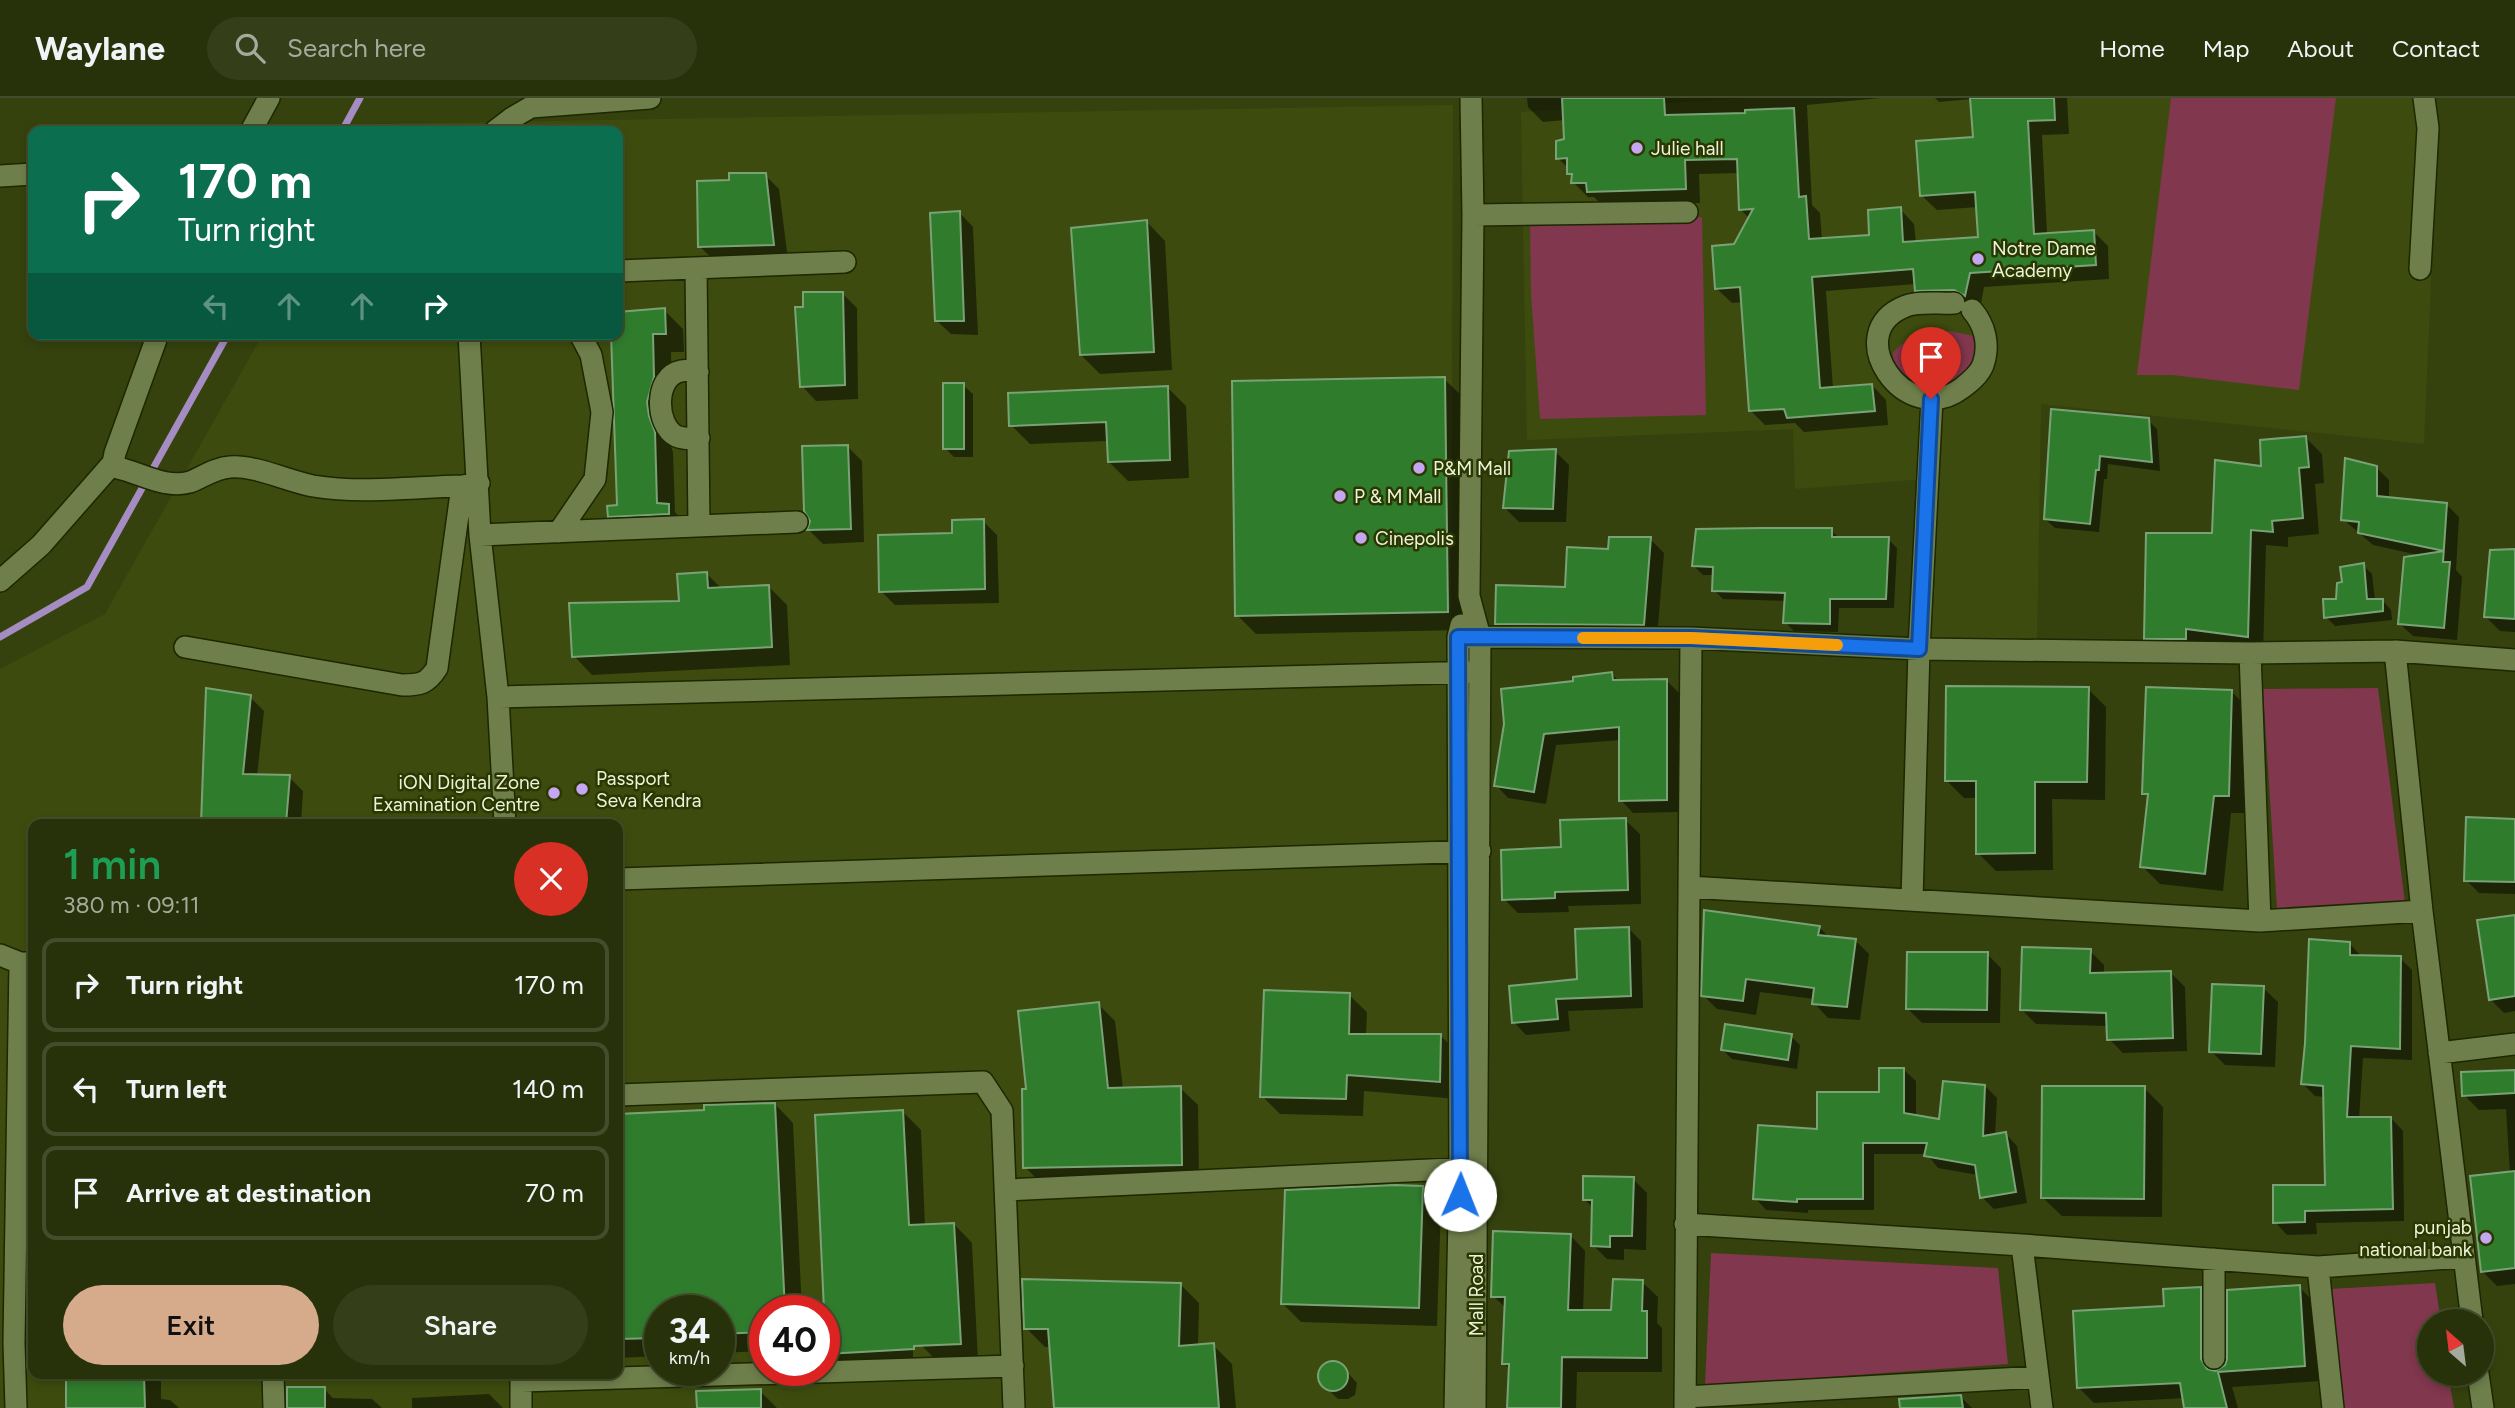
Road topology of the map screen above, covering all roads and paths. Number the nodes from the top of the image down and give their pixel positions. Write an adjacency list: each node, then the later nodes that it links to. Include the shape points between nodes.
1 (269, 98): 6 (street)
2 (650, 98): 5 (street)
3 (1471, 98): 11 (street)
4 (2424, 98): 14 (street, via 2428,128)
5 (616, 99): 7 (street, via 531,107)
6 (254, 126)
7 (502, 126)
8 (28, 174): 9 (street)
9 (0, 176)
10 (1687, 212): 11 (street)
11 (1473, 215): 29 (street)
12 (845, 262): 13 (street)
13 (696, 268): 15 (street); 19 (street)
14 (2420, 270)
15 (623, 271)
16 (156, 340): 22 (street, via 115,453)
17 (469, 340): 23 (street)
18 (583, 340): 26 (street, via 591,355 602,412 595,479)
19 (698, 372): 21 (street); 21 (street, via 680,371 668,378 662,388 661,409 668,430 677,436)
20 (1931, 399): 20 (street, via 1956,392 1982,367 1987,349 1981,320 1963,307 1907,305 1890,316 1879,331 1878,351 1887,376 1915,395); 34 (street)
21 (699, 438): 25 (street)
22 (121, 467): 23 (street, via 163,482 189,482 229,467 341,489); 28 (street)
23 (470, 484): 27 (street); 33 (street, via 437,668 429,680 401,685)
24 (797, 522): 25 (street)
25 (699, 526): 26 (street)
26 (559, 532): 27 (street)
27 (481, 535): 39 (street)
28 (0, 581)
29 (1469, 596): 30 (street); 31 (street, Mall Road)
30 (1458, 637): 31 (street); 38 (street)
31 (1480, 637): 32 (street); 38 (street, Mall Road)
32 (1691, 638): 34 (street); 43 (street)
33 (185, 647)
34 (1919, 649): 36 (street); 44 (street)
35 (2395, 651): 36 (street); 37 (street); 45 (street)
36 (2250, 653): 46 (street)
37 (2515, 660)
38 (1469, 672): 39 (street); 41 (street, Mall Road)
39 (498, 697): 40 (street)
40 (505, 819)
41 (1470, 852): 42 (street); 51 (street, Mall Road)
42 (623, 879)
43 (1689, 887): 44 (street); 53 (street)
44 (1912, 900): 46 (street)
45 (2423, 911): 46 (street); 49 (street)
46 (2260, 920)
47 (18, 960): 59 (street)
48 (2515, 1044): 49 (street)
49 (2440, 1053): 55 (street)
50 (623, 1095): 52 (street, via 983,1082 1002,1111)
51 (1468, 1168): 52 (street); 60 (street, Mall Road)
52 (1005, 1189): 62 (street)
53 (1685, 1224): 54 (street); 68 (street)
54 (2022, 1245): 56 (street); 64 (street)
55 (2464, 1257): 57 (street); 58 (street)
56 (2214, 1259): 57 (street); 61 (street)
57 (2318, 1268): 76 (street)
58 (2470, 1309)
59 (7, 1341): 69 (street)
60 (1466, 1357): 73 (street); 74 (street, Mall Road)
61 (2214, 1358)
62 (1013, 1366): 63 (street); 72 (street)
63 (623, 1376)
64 (2039, 1377): 68 (street); 75 (street)
65 (273, 1379): 70 (street)
66 (521, 1379): 71 (street)
67 (2480, 1386): 77 (street)
68 (1685, 1402)
69 (16, 1408)
70 (274, 1408)
71 (522, 1408)
72 (1014, 1408)
73 (1455, 1408)
74 (1475, 1408)
75 (2042, 1408)
76 (2333, 1408)
77 (2483, 1408)

